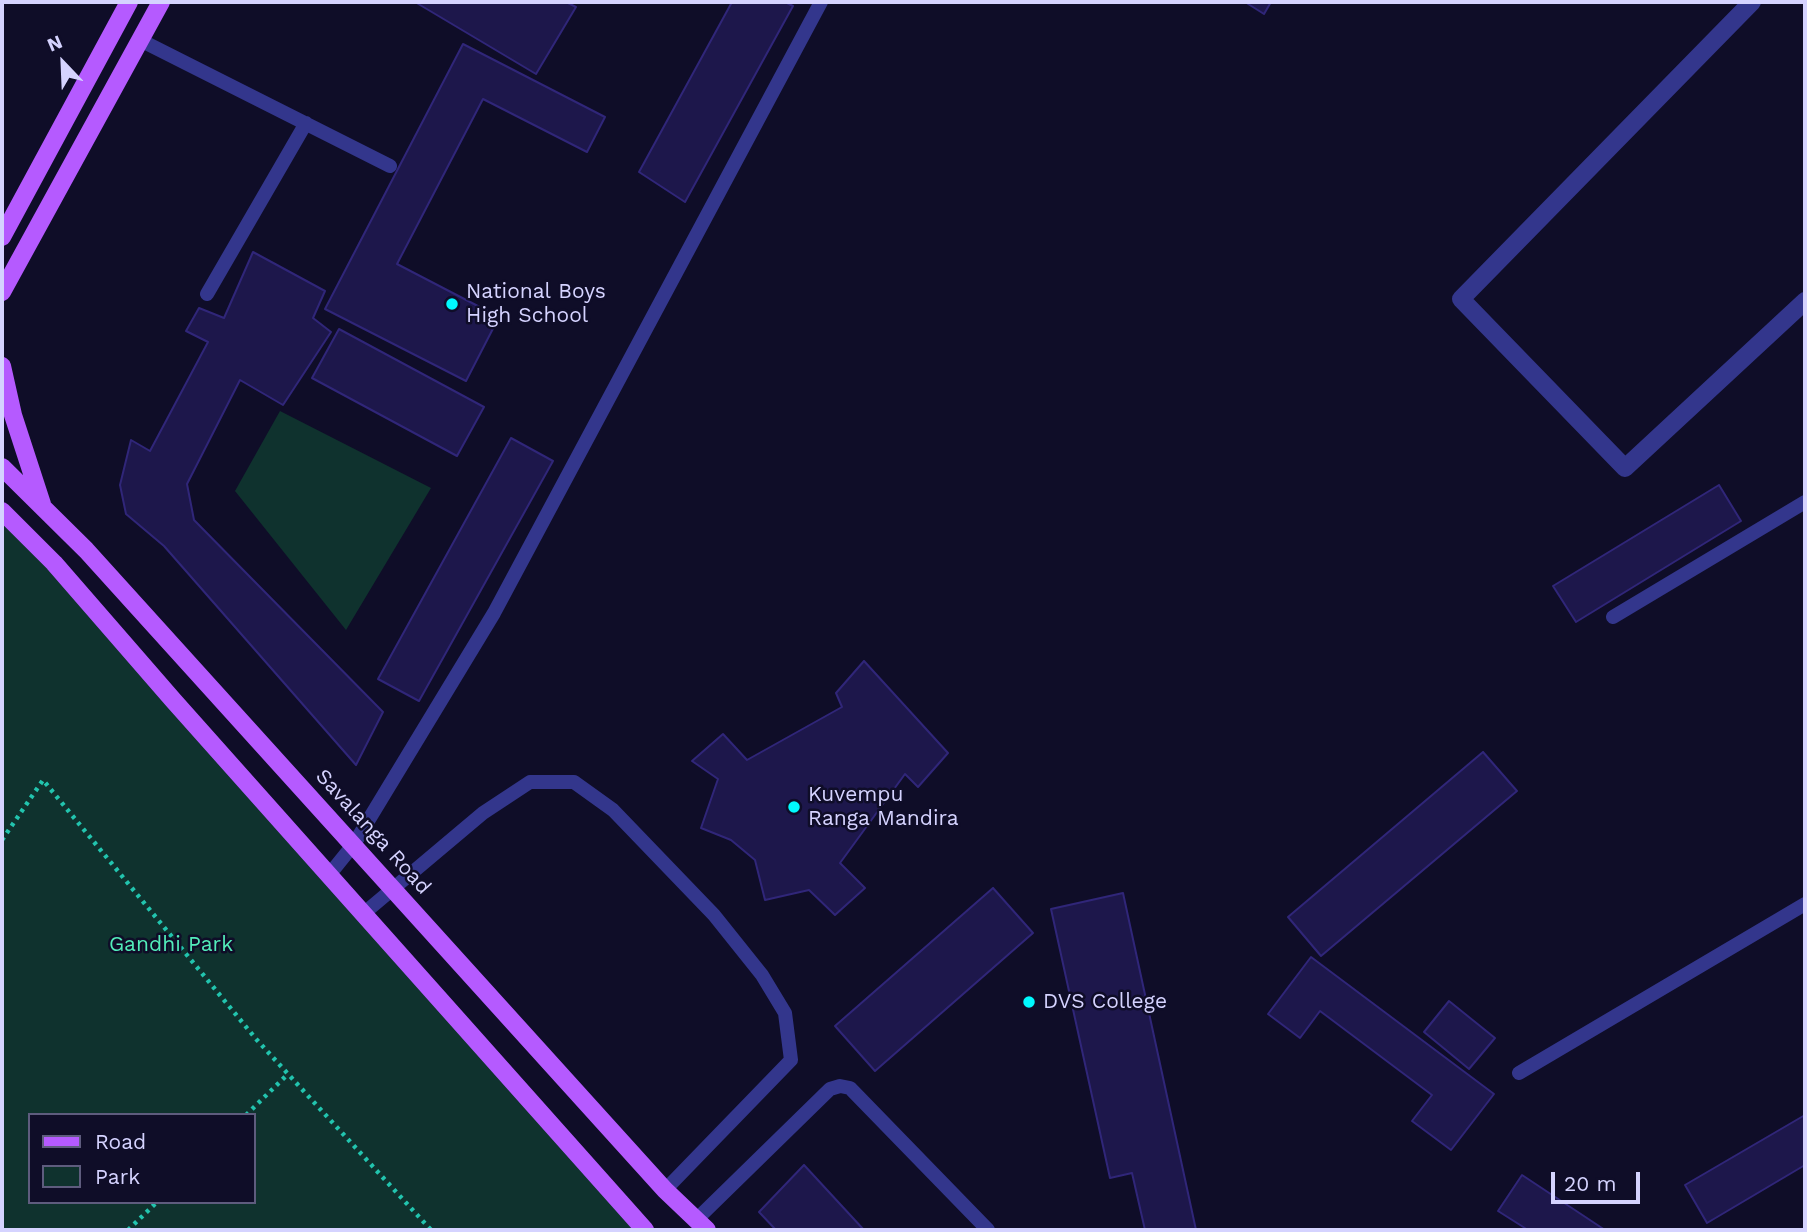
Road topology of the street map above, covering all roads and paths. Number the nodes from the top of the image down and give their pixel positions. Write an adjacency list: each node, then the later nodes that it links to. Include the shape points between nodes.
1 (128, 2): 8 (main road)
2 (162, 2): 5 (main road)
3 (821, 2): 19 (lane, via 494,613)
4 (1752, 2): 11 (street, via 1461,299 1625,468)
5 (140, 40): 6 (lane); 9 (main road)
6 (306, 122): 7 (lane); 10 (lane)
7 (390, 166)
8 (2, 237)
9 (2, 292)
10 (207, 294)
11 (1805, 301)
12 (2, 366): 15 (main road)
13 (2, 467): 15 (main road, Savalanga Road)
14 (1805, 502): 17 (lane)
15 (43, 508): 19 (main road, Savalanga Road)
16 (2, 511): 20 (main road, via 54,563)
17 (1613, 617)
18 (2, 840): 25 (path, via 43,780)
19 (354, 844): 20 (lane); 21 (main road, Savalanga Road)
20 (329, 875): 23 (main road)
21 (394, 888): 23 (lane); 27 (main road, Savalanga Road); 27 (lane, via 483,813 530,782 574,782 613,810 714,915 762,975 785,1013 790,1060)
22 (1805, 904): 24 (lane)
23 (363, 914): 32 (main road)
24 (1519, 1073)
25 (288, 1074): 26 (path); 31 (path)
26 (248, 1113)
27 (665, 1190): 29 (main road, Savalanga Road)
28 (155, 1204): 30 (path)
29 (702, 1225): 33 (lane, via 830,1089 840,1086 850,1088)
30 (128, 1230)
31 (431, 1230)
32 (645, 1230)
33 (988, 1230)

